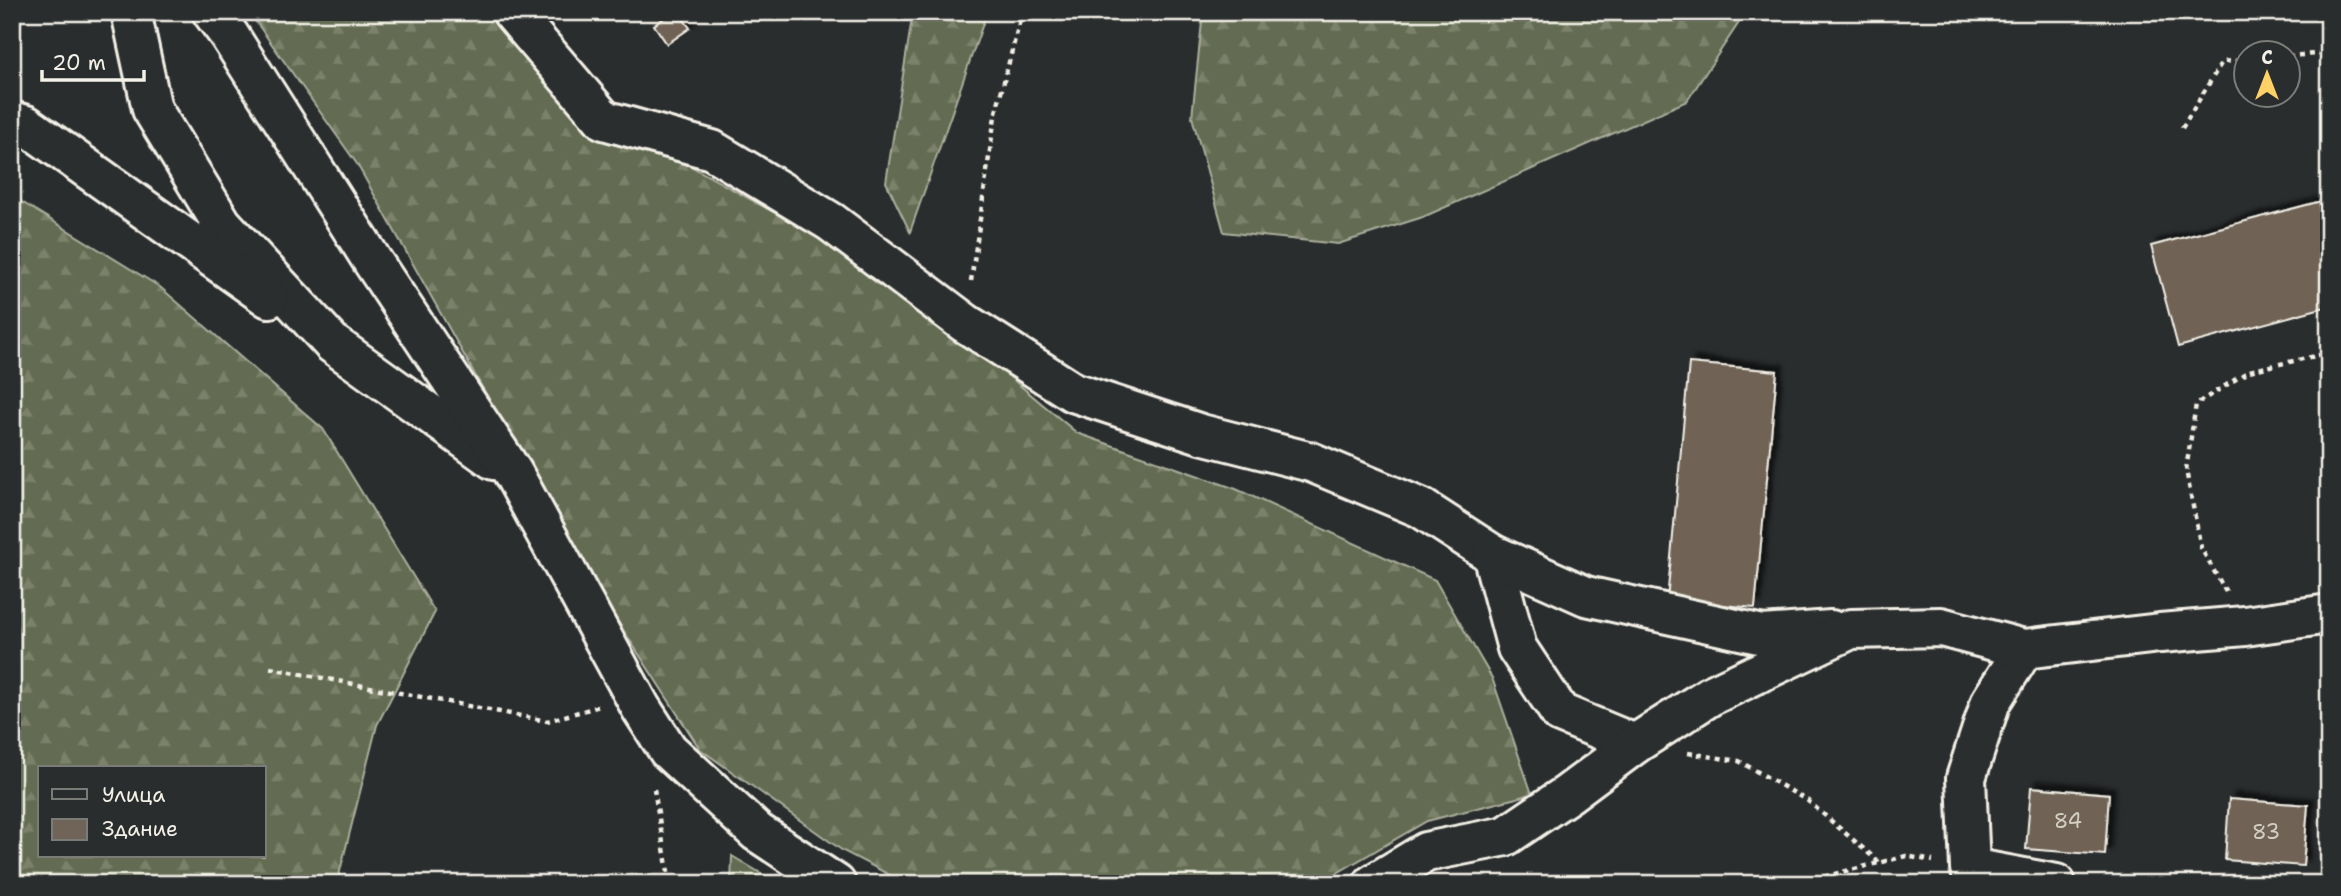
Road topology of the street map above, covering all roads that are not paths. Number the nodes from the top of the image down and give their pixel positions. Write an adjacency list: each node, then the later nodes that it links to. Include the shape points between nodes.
1 (131, 12): 5 (street, via 152,108 222,224)
2 (212, 12): 6 (street)
3 (512, 12): 7 (street, via 604,120 712,149 831,222 965,323 1073,392 1201,434 1311,462 1421,508)
4 (12, 121): 5 (street, via 26,125)
5 (333, 344): 6 (street)
6 (513, 473): 12 (street, via 668,750 757,832)
7 (1492, 554): 9 (street, via 1586,596 1763,635); 11 (street, via 1517,648 1560,713)
8 (2329, 614): 10 (street)
9 (1851, 629): 10 (street, via 1941,627); 11 (street, via 1710,696)
10 (2024, 649): 14 (street, via 1991,701 1966,778 1970,868)
11 (1635, 744): 13 (street, via 1506,836 1426,852)
12 (836, 884)
13 (1373, 884)
14 (2056, 884)

